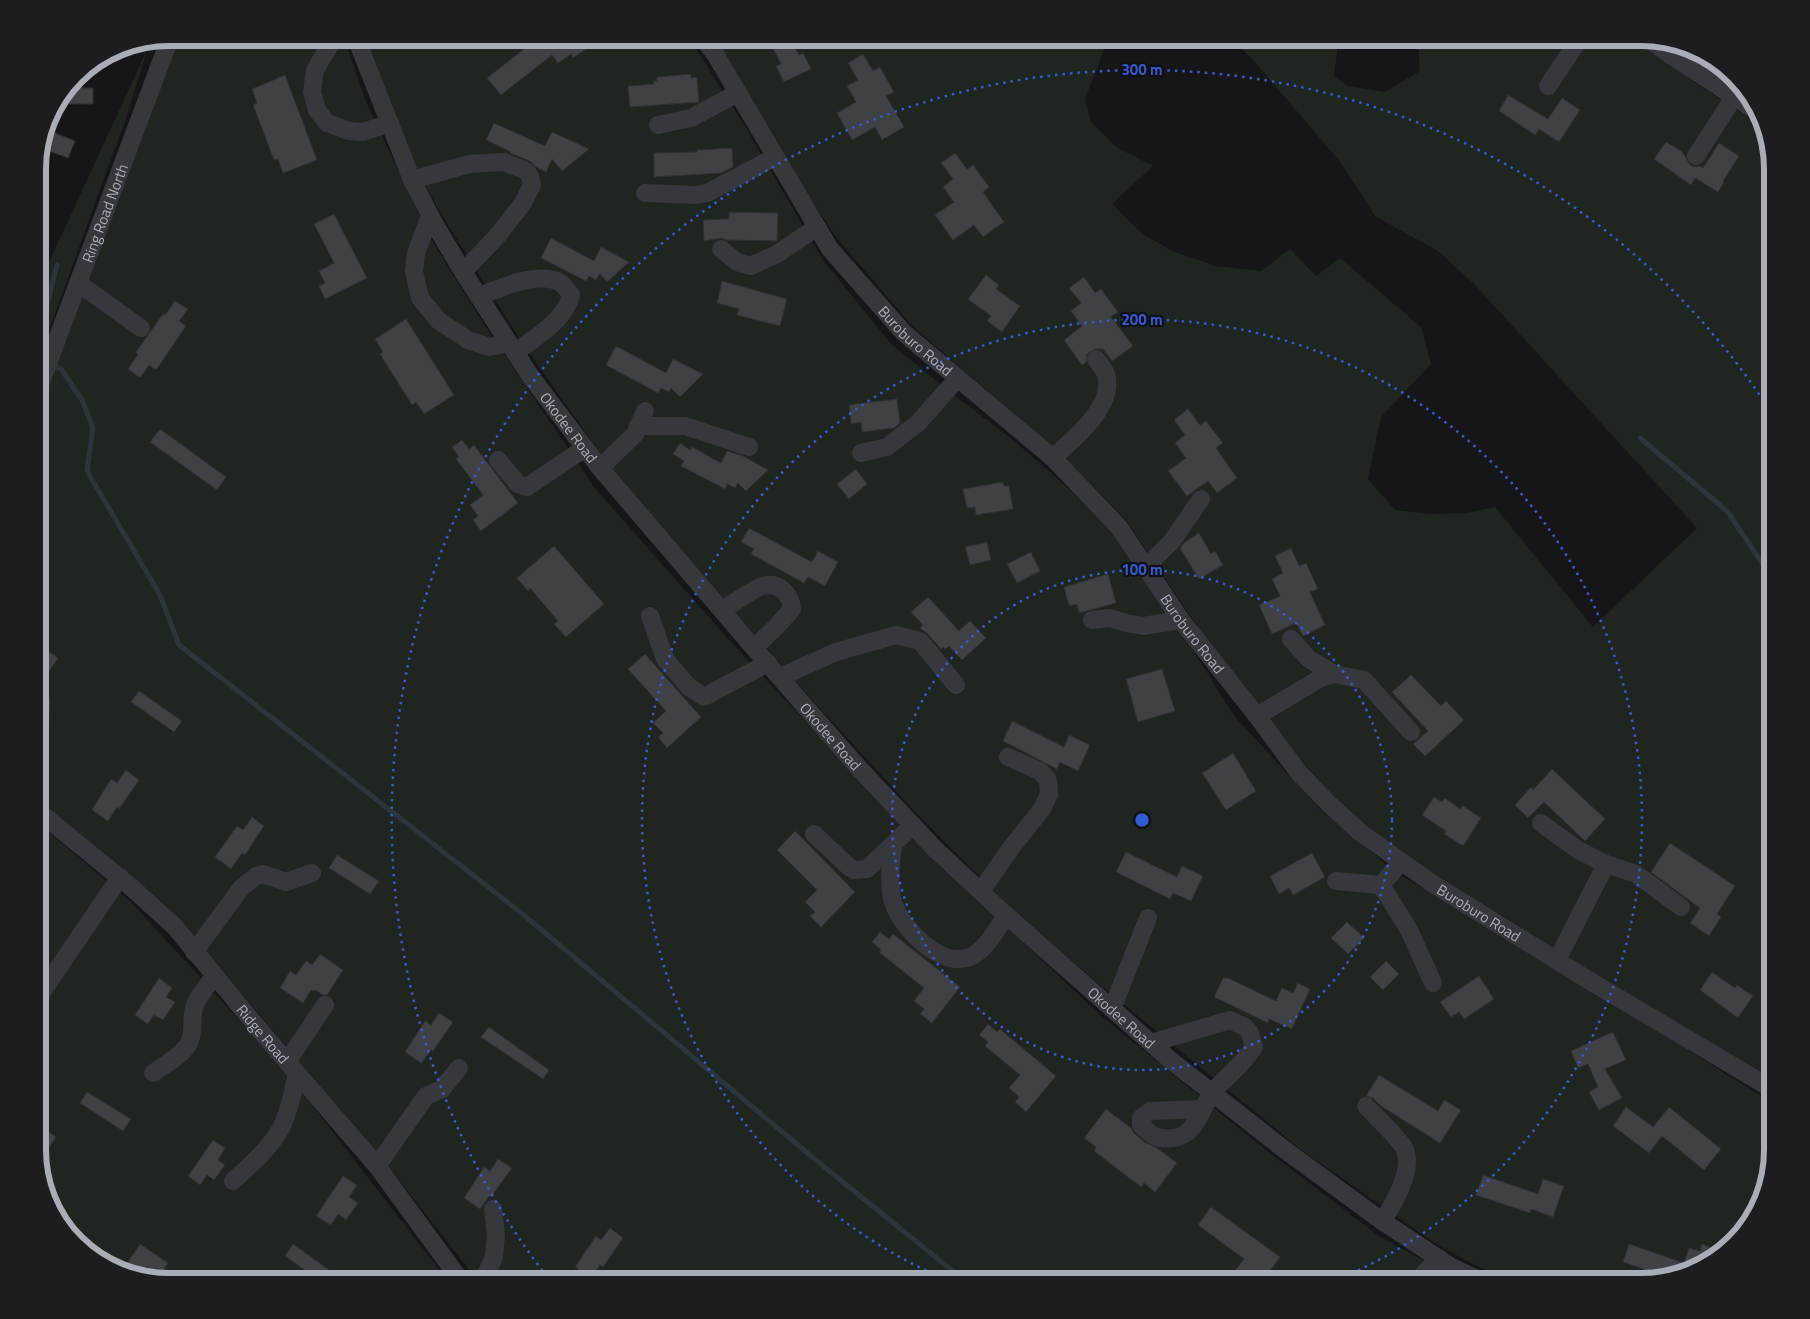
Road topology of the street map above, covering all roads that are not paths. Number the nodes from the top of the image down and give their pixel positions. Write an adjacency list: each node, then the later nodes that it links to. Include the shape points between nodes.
1 (167, 46): 21 (street, Ring Road North)
2 (329, 46): 11 (street, via 315,70 312,92 317,110 327,122 349,131 363,132)
3 (359, 46): 11 (street, Okodee Road)
4 (709, 46): 8 (street, Buroburo Road)
5 (1575, 46): 7 (street)
6 (1661, 48): 9 (street)
7 (1548, 86)
8 (738, 93): 12 (street, via 690,118); 14 (street, Buroburo Road)
9 (1734, 97): 10 (street); 13 (street)
10 (1744, 103)
11 (390, 123): 15 (street, Okodee Road)
12 (658, 124)
13 (1696, 156)
14 (775, 157): 16 (street, via 707,193); 18 (street, Buroburo Road)
15 (412, 180): 17 (street, Okodee Road); 20 (street, via 469,164 504,162 526,171 530,176 532,185 523,203)
16 (645, 193)
17 (430, 216): 20 (street, Okodee Road); 24 (street, via 416,253 414,272 420,298 439,321 468,340 489,347)
18 (817, 227): 19 (street, via 751,266 737,262); 27 (street, Buroburo Road, via 830,249 904,333)
19 (721, 249)
20 (463, 272): 22 (street, Okodee Road)
21 (78, 283): 23 (street); 26 (street, Ring Road North)
22 (479, 296): 24 (street, Okodee Road); 24 (street, via 530,279 556,280 566,287 571,295 561,316)
23 (141, 328)
24 (512, 348): 29 (street, Okodee Road)
25 (1096, 359): 31 (street, via 1108,377 1107,395 1093,419)
26 (47, 366)
27 (958, 378): 30 (street, via 918,423 887,447); 31 (street, Buroburo Road)
28 (748, 447): 33 (street, via 685,426 642,418 635,434)
29 (585, 448): 32 (street, via 527,487 518,484); 33 (street, Okodee Road)
30 (861, 453)
31 (1053, 458): 35 (street, Buroburo Road, via 1119,527)
32 (498, 460)
33 (600, 468): 36 (street, Okodee Road)
34 (1201, 499): 35 (street, via 1172,541)
35 (1146, 567): 39 (street, Buroburo Road)
36 (722, 610): 41 (street, Okodee Road); 41 (street, via 763,586 784,590 792,600 792,609)
37 (650, 616): 42 (street, via 665,659 689,687 704,697)
38 (1092, 620): 39 (street, via 1110,618 1143,626)
39 (1181, 620): 46 (street, Buroburo Road)
40 (1290, 639): 43 (street, via 1308,659)
41 (754, 648): 42 (street, Okodee Road)
42 (768, 663): 44 (street, Okodee Road)
43 (1334, 674): 46 (street, via 1319,679); 47 (street, via 1364,680)
44 (780, 677): 45 (street, via 836,652 896,635 920,641); 51 (street, Okodee Road)
45 (956, 685)
46 (1257, 716): 54 (street, Buroburo Road, via 1300,773 1329,804 1361,833)
47 (1411, 732)
48 (1008, 757): 60 (street, via 1040,771 1048,780 1049,794 1042,809)
49 (47, 818): 57 (street, Ridge Road)
50 (1541, 823): 55 (street, via 1578,850)
51 (913, 825): 53 (street); 60 (street, Okodee Road)
52 (814, 834): 53 (street, via 854,870 866,870)
53 (893, 845): 62 (street, via 890,879 893,902 908,928 941,956 956,960 970,958 979,952)
54 (1401, 862): 59 (street); 65 (street, Buroburo Road)
55 (1606, 864): 61 (street, via 1636,874); 65 (street)
56 (312, 873): 64 (street, via 286,882 263,874 256,876 242,887)
57 (120, 877): 64 (street, Ridge Road, via 175,927); 68 (street)
58 (1336, 881): 59 (street)
59 (1381, 885): 67 (street, via 1409,930)
60 (981, 891): 62 (street, Okodee Road)
61 (1681, 906)
62 (1006, 915): 70 (street, Okodee Road)
63 (1148, 918): 70 (street)
64 (194, 952): 66 (street, Ridge Road)
65 (1557, 960): 75 (street, Buroburo Road)
66 (214, 976): 72 (street, Ridge Road); 74 (street, via 195,1005 188,1045)
67 (1433, 983)
68 (47, 985)
69 (325, 1005): 72 (street)
70 (1112, 1009): 71 (street, Okodee Road)
71 (1152, 1043): 76 (street, Okodee Road); 76 (street, via 1230,1020 1245,1027 1254,1047)
72 (292, 1068): 79 (street, Ridge Road); 80 (street, via 288,1110 281,1128 254,1162)
73 (459, 1068): 79 (street, via 442,1089 426,1096)
74 (153, 1073)
75 (1764, 1084)
76 (1212, 1093): 78 (street); 82 (street, Okodee Road)
77 (1366, 1106): 82 (street, via 1404,1147 1408,1166 1395,1202)
78 (1203, 1108)
79 (377, 1166): 84 (street, Ridge Road)
80 (232, 1182)
81 (493, 1208): 85 (street, via 494,1257)
82 (1382, 1221): 83 (street, Okodee Road)
83 (1439, 1258): 86 (street); 87 (street, Okodee Road)
84 (454, 1273)
85 (487, 1273)
86 (1425, 1273)
87 (1464, 1273)

